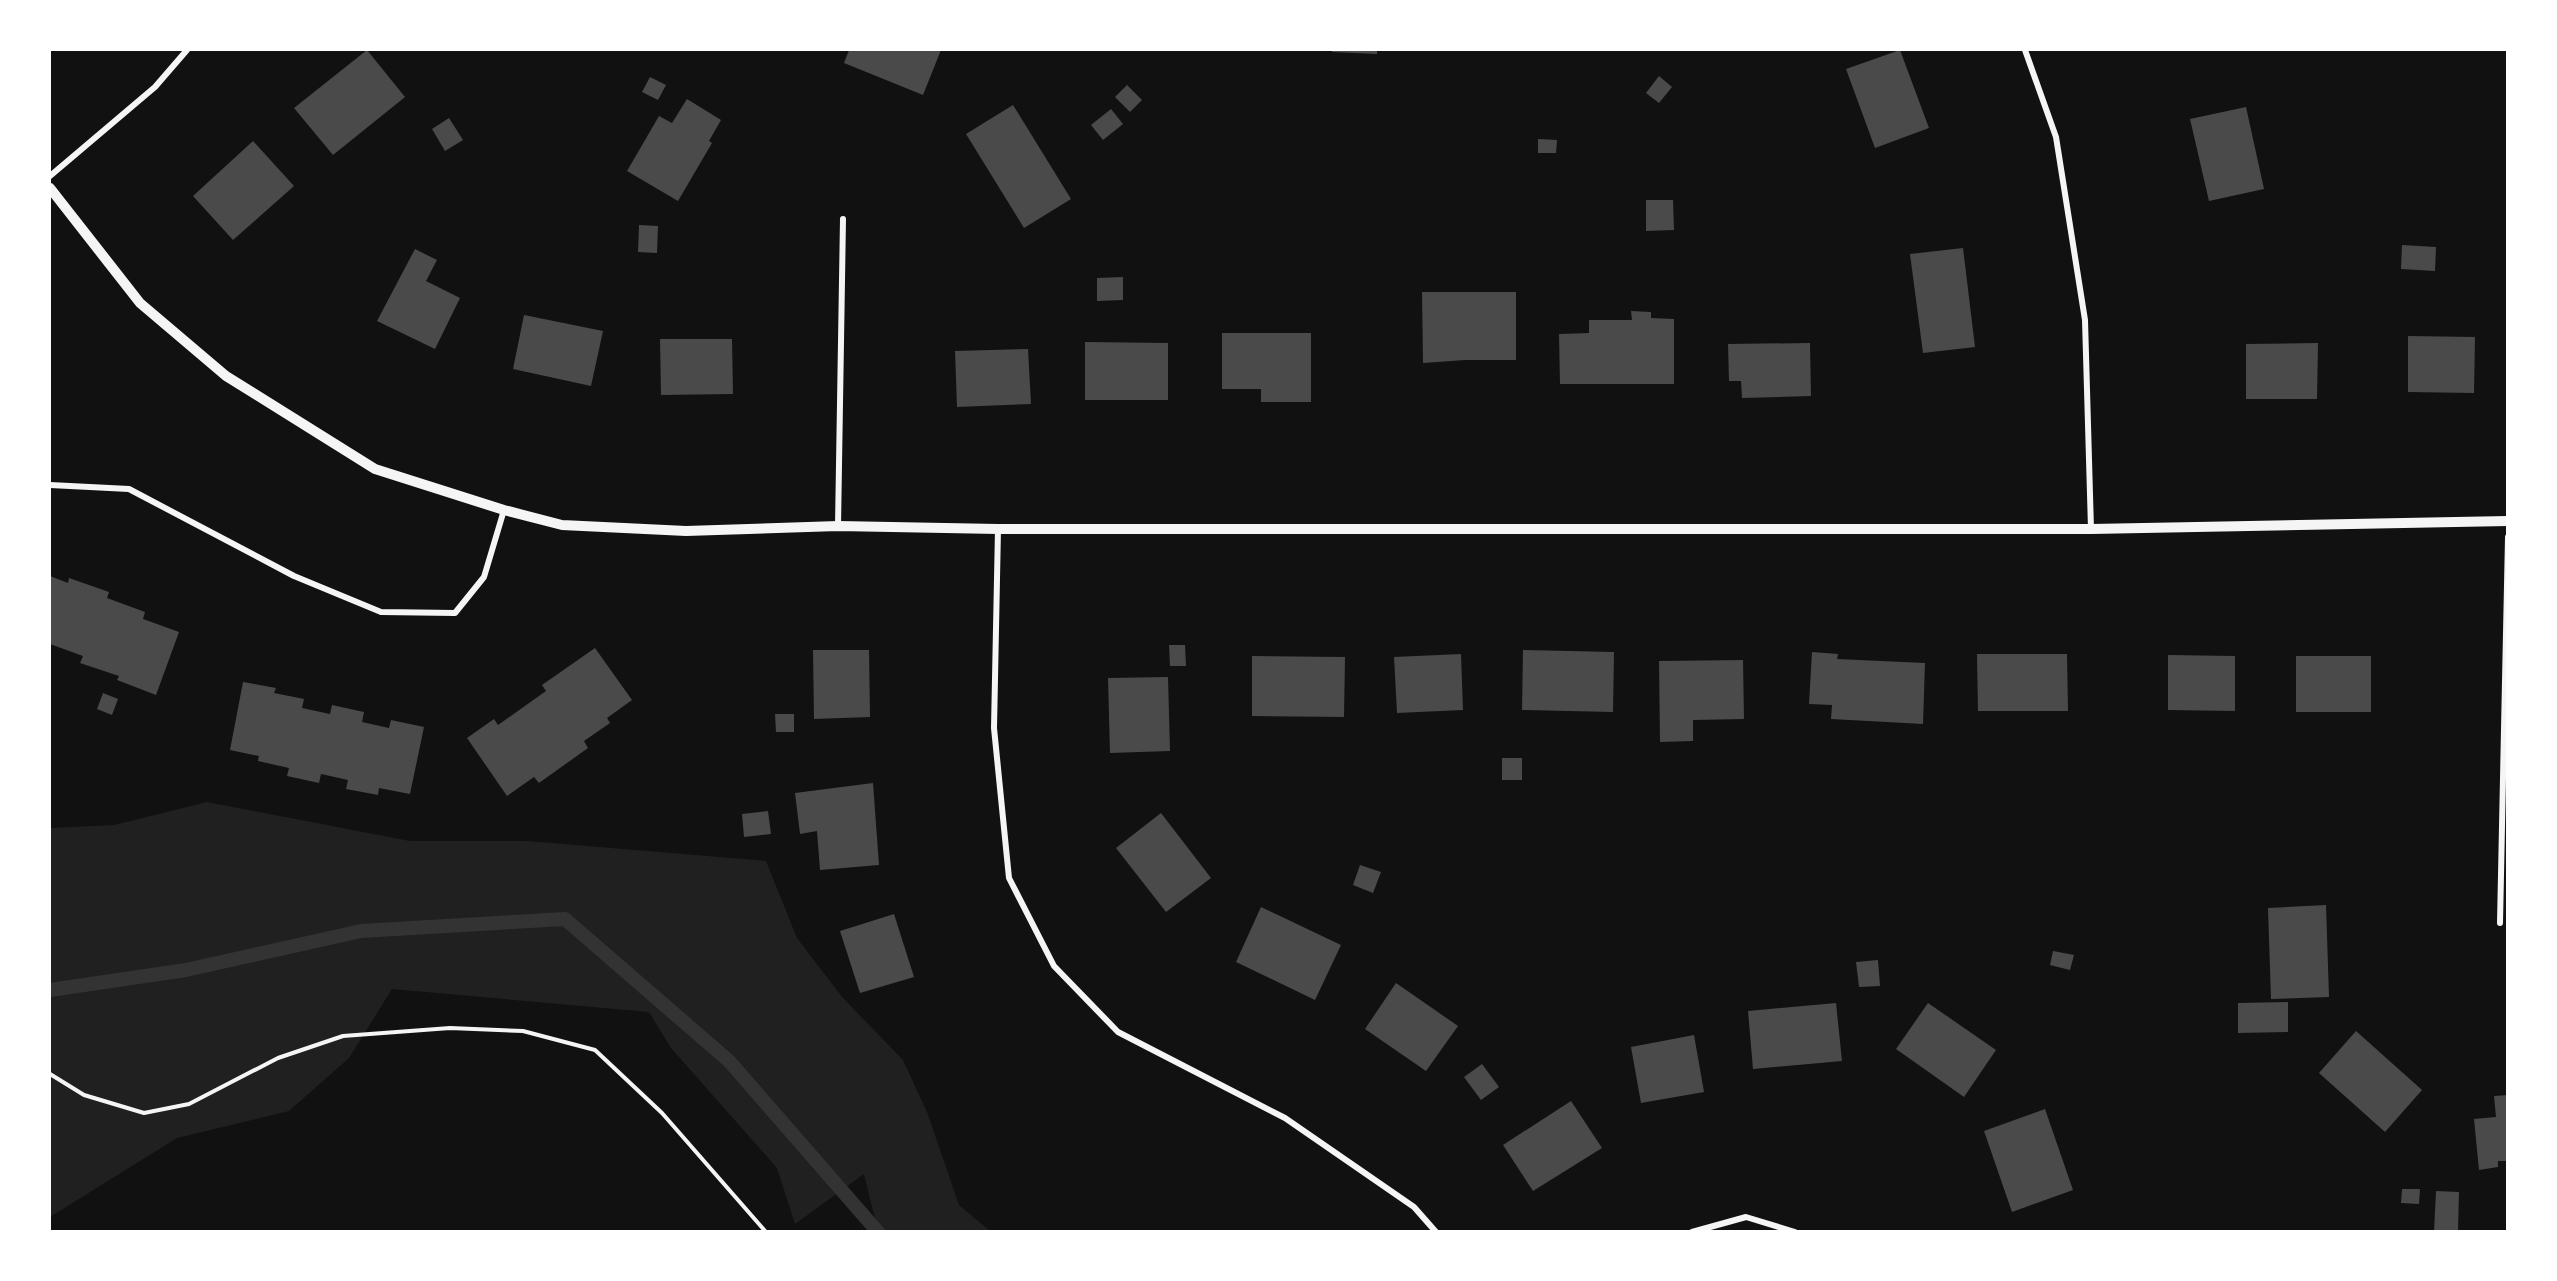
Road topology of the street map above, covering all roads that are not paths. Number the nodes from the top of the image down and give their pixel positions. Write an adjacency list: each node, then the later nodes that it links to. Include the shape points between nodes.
1 (187, 50): 3 (street, via 155,87)
2 (2025, 50): 11 (street, via 2056,137 2085,320)
3 (50, 176)
4 (50, 188): 7 (street, via 140,303 226,376 375,469)
5 (843, 219): 9 (street)
6 (50, 485): 7 (street, via 129,489 294,576 381,612 455,613 484,577)
7 (504, 510): 9 (street, via 561,525 686,531)
8 (2508, 521): 11 (street)
9 (838, 526): 10 (street)
10 (998, 529): 11 (street); 14 (street, via 994,728 1009,878 1054,966 1118,1032 1285,1118 1414,1207)
11 (2091, 529)
12 (2508, 537): 13 (street)
13 (2500, 923)
14 (1436, 1232)
15 (1692, 1232): 16 (street, via 1746,1217)
16 (1796, 1232)

